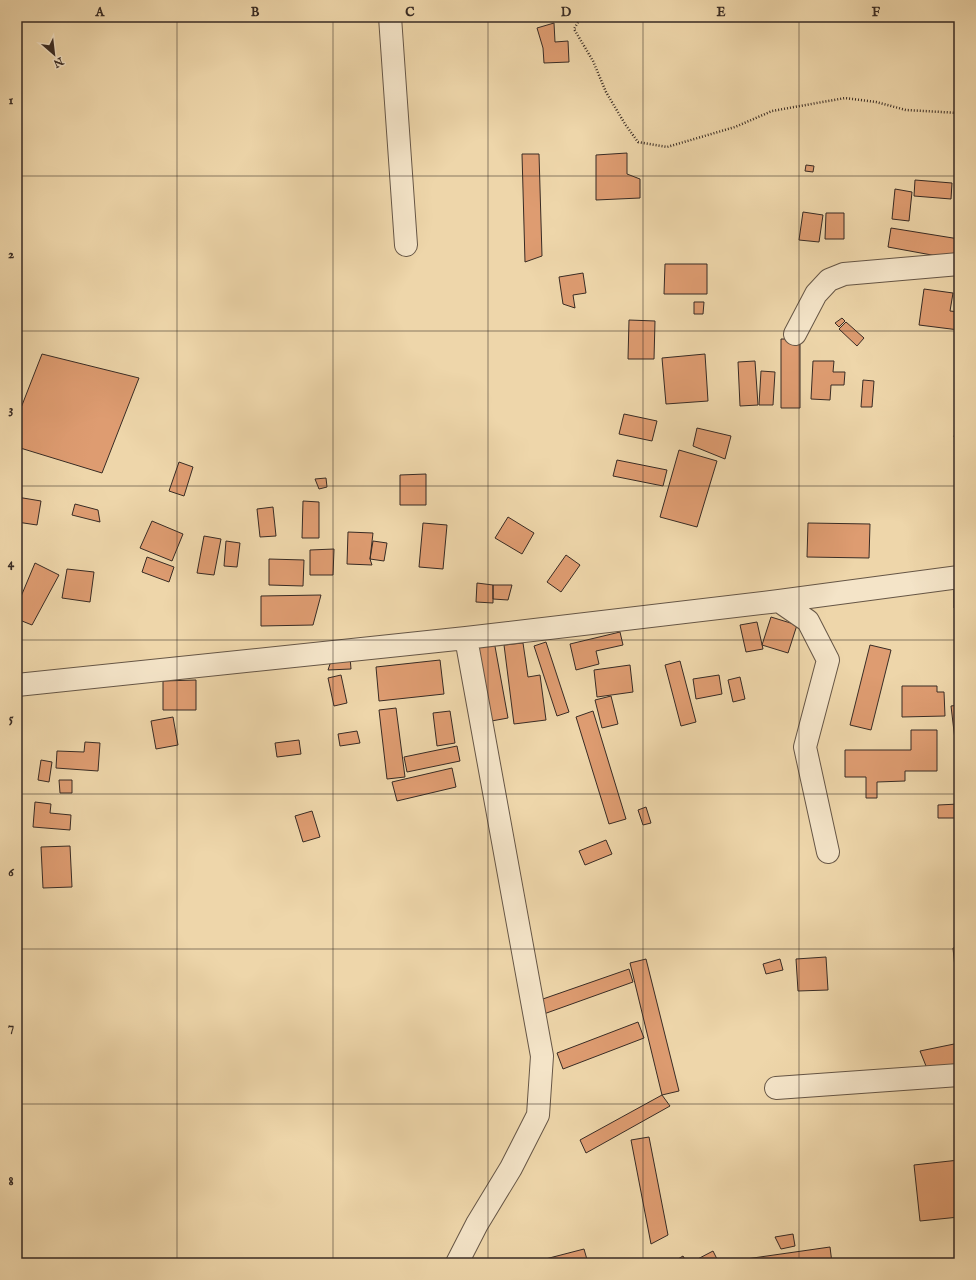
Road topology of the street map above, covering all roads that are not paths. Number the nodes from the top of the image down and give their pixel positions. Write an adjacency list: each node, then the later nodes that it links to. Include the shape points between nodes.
1 (390, 17): 2 (street)
2 (406, 244)
3 (959, 264): 4 (street, via 844,274 829,280 816,294)
4 (795, 334)
5 (959, 577): 6 (street)
6 (779, 601): 7 (street); 9 (street, via 808,621 828,660 805,747)
7 (466, 638): 8 (street); 12 (street, via 542,1056 538,1115)
8 (17, 685)
9 (828, 852)
10 (959, 1075): 11 (street)
11 (776, 1088)
12 (457, 1263)

